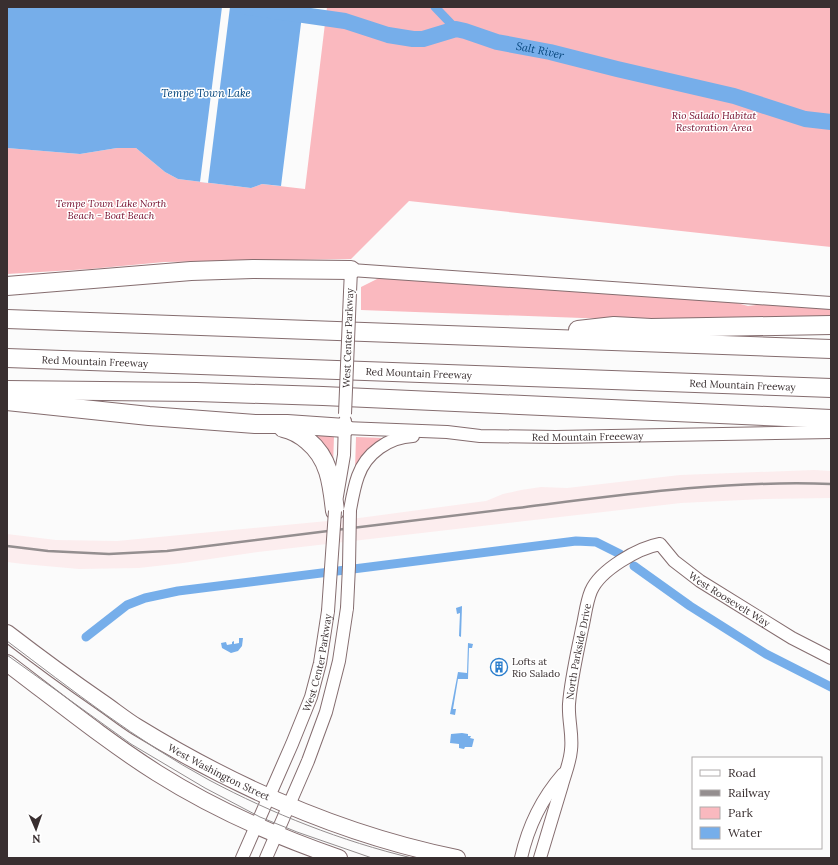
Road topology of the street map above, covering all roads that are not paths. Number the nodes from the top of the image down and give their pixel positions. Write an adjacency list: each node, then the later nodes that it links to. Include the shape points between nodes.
1 (351, 270): 2 (highway, via 191,271); 3 (street); 13 (street, West Center Parkway, bridge)
2 (7, 286)
3 (831, 303)
4 (7, 319): 6 (highway)
5 (831, 325): 6 (highway, via 651,328 614,326)
6 (519, 337): 7 (highway)
7 (831, 348)
8 (7, 358): 9 (highway, Red Mountain Freeway)
9 (831, 388)
10 (7, 390): 12 (highway, via 310,395)
11 (7, 401): 14 (highway)
12 (831, 419)
13 (345, 421): 14 (highway); 16 (street, Red Mountain Freeeway); 17 (street, West Center Parkway)
14 (255, 424): 17 (highway, via 287,429 313,444 329,472 332,487)
15 (831, 432): 16 (street, Red Mountain Freeeway, via 576,437)
16 (480, 436): 17 (street, via 405,436 385,444 368,458 360,470 356,484)
17 (342, 510): 23 (street, West Center Parkway, bridge, via 323,650 315,684); 24 (street, West Center Parkway, bridge, via 349,566 342,643 330,696 314,744)
18 (635, 553): 20 (street, West Roosevelt Way, via 660,544 674,561 700,581 792,638); 22 (street, North Parkside Drive, via 601,576 591,591 570,695 572,748)
19 (7, 633): 23 (main road, West Washington Street, via 135,726 194,761)
20 (831, 658)
21 (7, 663): 25 (main road, via 152,770 207,802)
22 (566, 770): 31 (street, North Parkside Drive, via 552,786 539,808); 32 (street, North Parkside Drive)
23 (269, 797): 24 (main road, West Washington Street); 25 (street, West Center Parkway)
24 (288, 805): 26 (street, West Center Parkway); 30 (main road, West Washington Street, via 332,823 391,842)
25 (256, 826): 26 (main road); 27 (street, West Center Parkway)
26 (276, 834): 28 (street, West Center Parkway); 29 (main road)
27 (242, 858)
28 (266, 858)
29 (339, 858)
30 (457, 858)
31 (521, 858)
32 (540, 858)

